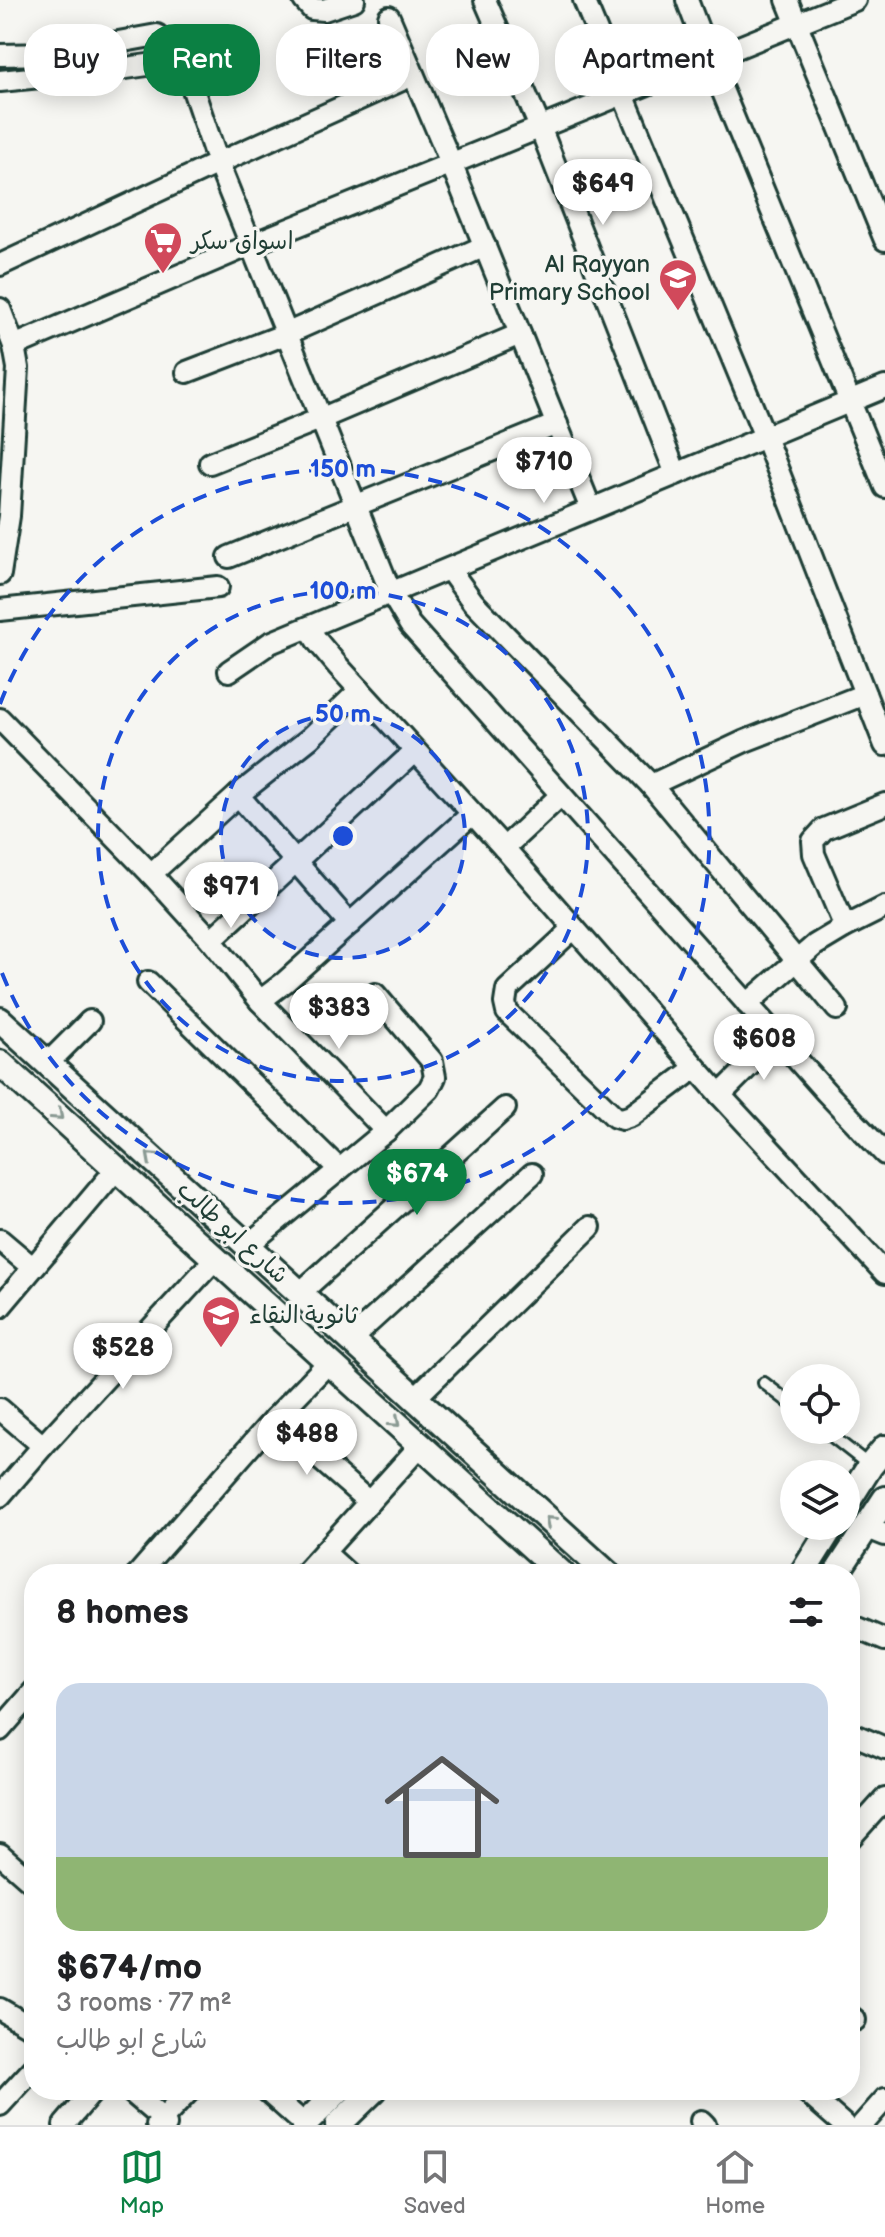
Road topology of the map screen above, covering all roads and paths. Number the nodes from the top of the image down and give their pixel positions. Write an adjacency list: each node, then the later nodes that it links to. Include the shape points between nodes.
1 (304, 0): 2 (street, via 312,9 324,10)
2 (354, 0)
3 (485, 0): 22 (street)
4 (584, 0): 9 (street)
5 (687, 0): 10 (street)
6 (787, 0): 11 (street)
7 (855, 0): 11 (street)
8 (389, 17): 16 (street)
9 (594, 24)
10 (696, 24)
11 (796, 24): 13 (street); 25 (street)
12 (143, 38): 14 (street, via 52,54)
13 (743, 45)
14 (0, 55)
15 (143, 66): 17 (street)
16 (413, 75): 23 (street); 24 (street)
17 (0, 81)
18 (195, 96): 23 (street)
19 (615, 96): 22 (street)
20 (623, 96): 39 (street)
21 (724, 96): 36 (street)
22 (540, 127): 24 (street); 42 (street)
23 (218, 163): 26 (street); 28 (street)
24 (451, 163): 26 (street); 27 (street)
25 (885, 240)
26 (250, 245): 30 (street); 32 (street)
27 (485, 246): 30 (street); 31 (street)
28 (0, 265)
29 (0, 309): 32 (street)
30 (286, 334): 34 (street); 37 (street)
31 (520, 334): 37 (street); 38 (street)
32 (14, 346): 33 (street)
33 (9, 368): 40 (street)
34 (187, 372)
35 (885, 387): 36 (street)
36 (849, 402): 39 (street); 43 (street)
37 (320, 419): 41 (street); 45 (street)
38 (557, 424): 45 (street); 46 (street)
39 (765, 437): 42 (street); 56 (street)
40 (6, 444): 44 (street)
41 (210, 463)
42 (676, 474): 46 (street)
43 (885, 487)
44 (5, 498): 49 (street)
45 (355, 506): 47 (street); 51 (street)
46 (591, 509): 48 (street)
47 (229, 557)
48 (449, 569): 51 (street); 60 (street, via 473,602)
49 (0, 574)
50 (218, 587): 52 (street)
51 (391, 593): 53 (street); 62 (street, via 410,625)
52 (0, 610)
53 (309, 628): 54 (street, via 270,643); 55 (street)
54 (229, 671)
55 (360, 690): 59 (street); 61 (street)
56 (865, 694): 58 (street); 60 (street)
57 (0, 719): 67 (street)
58 (885, 745)
59 (415, 751): 64 (street); 66 (street)
60 (651, 785): 73 (street)
61 (238, 795): 66 (street); 67 (street)
62 (561, 795): 65 (street); 77 (street)
63 (885, 804): 70 (street, via 824,829 813,841)
64 (472, 814): 65 (street); 69 (street)
65 (504, 848): 71 (street)
66 (296, 861): 69 (street); 72 (street)
67 (151, 874): 72 (street)
68 (885, 907): 70 (street)
69 (350, 924): 76 (street)
70 (845, 927): 73 (street)
71 (574, 928): 84 (street); 84 (street, via 507,990 507,1012 615,1117 631,1116)
72 (211, 940): 76 (street)
73 (797, 960): 77 (street); 78 (street)
74 (148, 982): 89 (street)
75 (375, 994): 87 (street, via 432,1061 435,1077)
76 (260, 1001): 87 (street)
77 (747, 1004): 81 (street)
78 (837, 1009)
79 (0, 1020): 83 (street, شارع ابو طالب)
80 (90, 1021): 83 (street)
81 (777, 1038): 85 (street); 88 (street)
82 (0, 1063): 95 (street, شارع ابو طالب, one-way to 95)
83 (48, 1063): 94 (street, شارع ابو طالب, one-way to 83)
84 (695, 1068): 85 (street)
85 (720, 1095): 97 (street)
86 (505, 1108): 98 (street)
87 (386, 1131): 89 (street)
88 (885, 1154)
89 (339, 1169): 94 (street)
90 (113, 1173): 96 (street)
91 (532, 1174): 100 (street)
92 (590, 1227): 104 (street)
93 (0, 1240): 96 (street)
94 (248, 1245): 98 (street, شارع ابو طالب)
95 (215, 1259): 101 (street, شارع ابو طالب); 108 (street)
96 (32, 1267): 99 (street)
97 (885, 1273)
98 (300, 1293): 100 (street, شارع ابو طالب)
99 (0, 1307)
100 (351, 1339): 104 (street, شارع ابو طالب)
101 (329, 1362): 106 (street); 109 (street, شارع ابو طالب, one-way to 109)
102 (764, 1383): 103 (lane)
103 (780, 1395)
104 (415, 1398): 122 (street, شارع ابو طالب, one-way to 104)
105 (0, 1409): 108 (street)
106 (274, 1419): 114 (street); 118 (street)
107 (852, 1444): 110 (lane)
108 (43, 1446): 112 (street)
109 (420, 1446): 114 (street); 121 (street, شارع ابو طالب)
110 (878, 1457): 111 (street)
111 (860, 1483)
112 (0, 1496)
113 (885, 1499): 115 (street)
114 (369, 1502): 117 (street)
115 (875, 1531): 124 (street)
116 (823, 1540): 123 (street)
117 (324, 1552): 119 (street); 120 (street)
118 (152, 1564)
119 (313, 1564)
120 (337, 1564)
121 (551, 1564)
122 (597, 1564)
123 (808, 1564)
124 (845, 1564)
125 (860, 1629): 126 (street)
126 (885, 1640)
127 (24, 1702): 128 (street)
128 (0, 1730)
129 (860, 1737): 130 (street)
130 (885, 1748)
131 (885, 1799): 132 (street)
132 (860, 1827)
133 (0, 1854): 135 (street)
134 (0, 1872): 136 (street)
135 (24, 1876)
136 (24, 1881)
137 (0, 2009): 138 (street)
138 (24, 2023)
139 (24, 2079): 148 (street)
140 (885, 2099): 154 (street)
141 (85, 2100): 151 (street)
142 (139, 2100): 149 (street)
143 (182, 2100): 149 (street)
144 (277, 2100): 152 (street)
145 (329, 2100): 152 (street)
146 (365, 2100): 150 (street)
147 (815, 2100): 153 (street)
148 (0, 2105)
149 (162, 2123)
150 (344, 2123)
151 (64, 2125)
152 (304, 2125)
153 (844, 2125)
154 (862, 2125)

